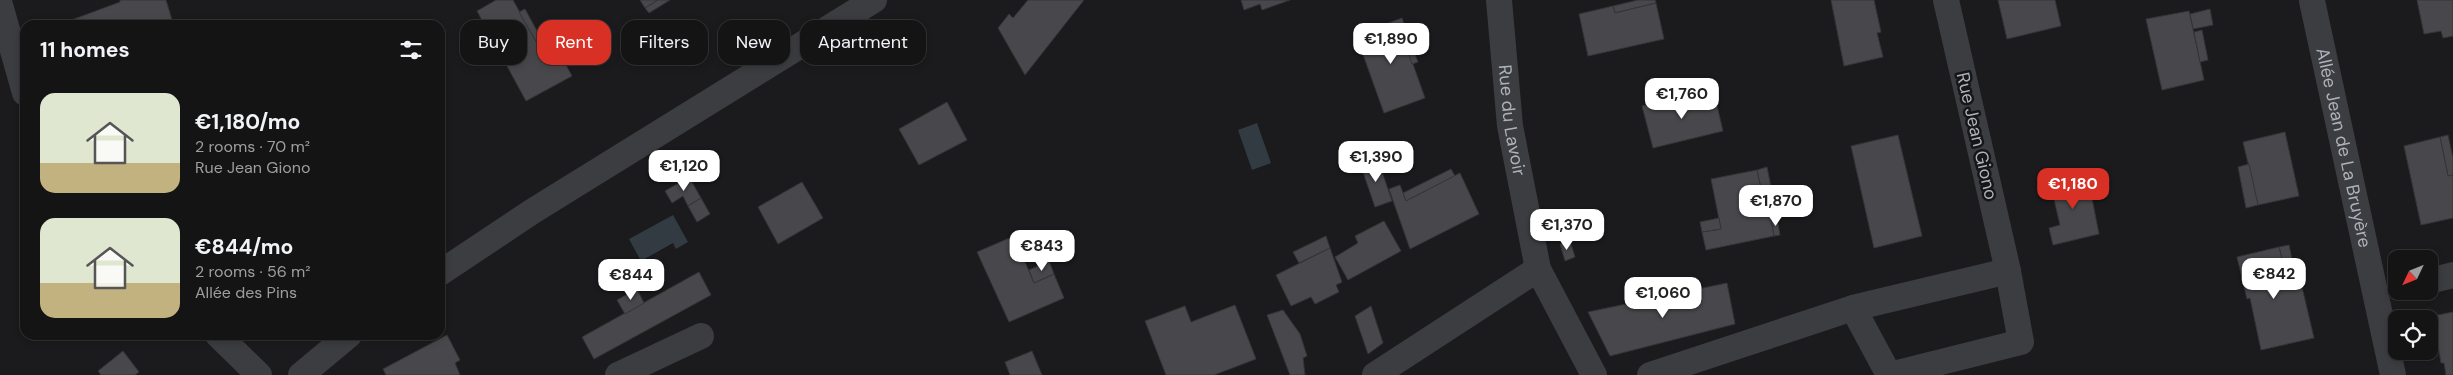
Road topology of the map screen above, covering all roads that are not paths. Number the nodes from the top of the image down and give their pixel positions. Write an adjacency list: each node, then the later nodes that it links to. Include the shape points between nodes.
1 (874, 0): 8 (street, via 533,211)
2 (1499, 0): 7 (street, Rue du Lavoir, via 1510,126)
3 (1946, 0): 9 (street, Rue Jean Giono)
4 (2312, 1): 12 (street, Allée Jean de La Bruyère)
5 (0, 5): 6 (street)
6 (20, 75)
7 (1538, 269): 20 (street); 21 (street, Rue du Lavoir)
8 (445, 270)
9 (2008, 271): 13 (street); 13 (street, Rue Jean Giono, via 2021,342 1889,375)
10 (2453, 275): 11 (street)
11 (2438, 279)
12 (2386, 291): 23 (street, Allée Jean de La Bruyère)
13 (1853, 308): 22 (street)
14 (701, 336): 19 (street)
15 (223, 340): 17 (street)
16 (343, 340): 18 (street)
17 (259, 375)
18 (301, 375)
19 (618, 375)
20 (1374, 375)
21 (1594, 375)
22 (1650, 375)
23 (2393, 375)

